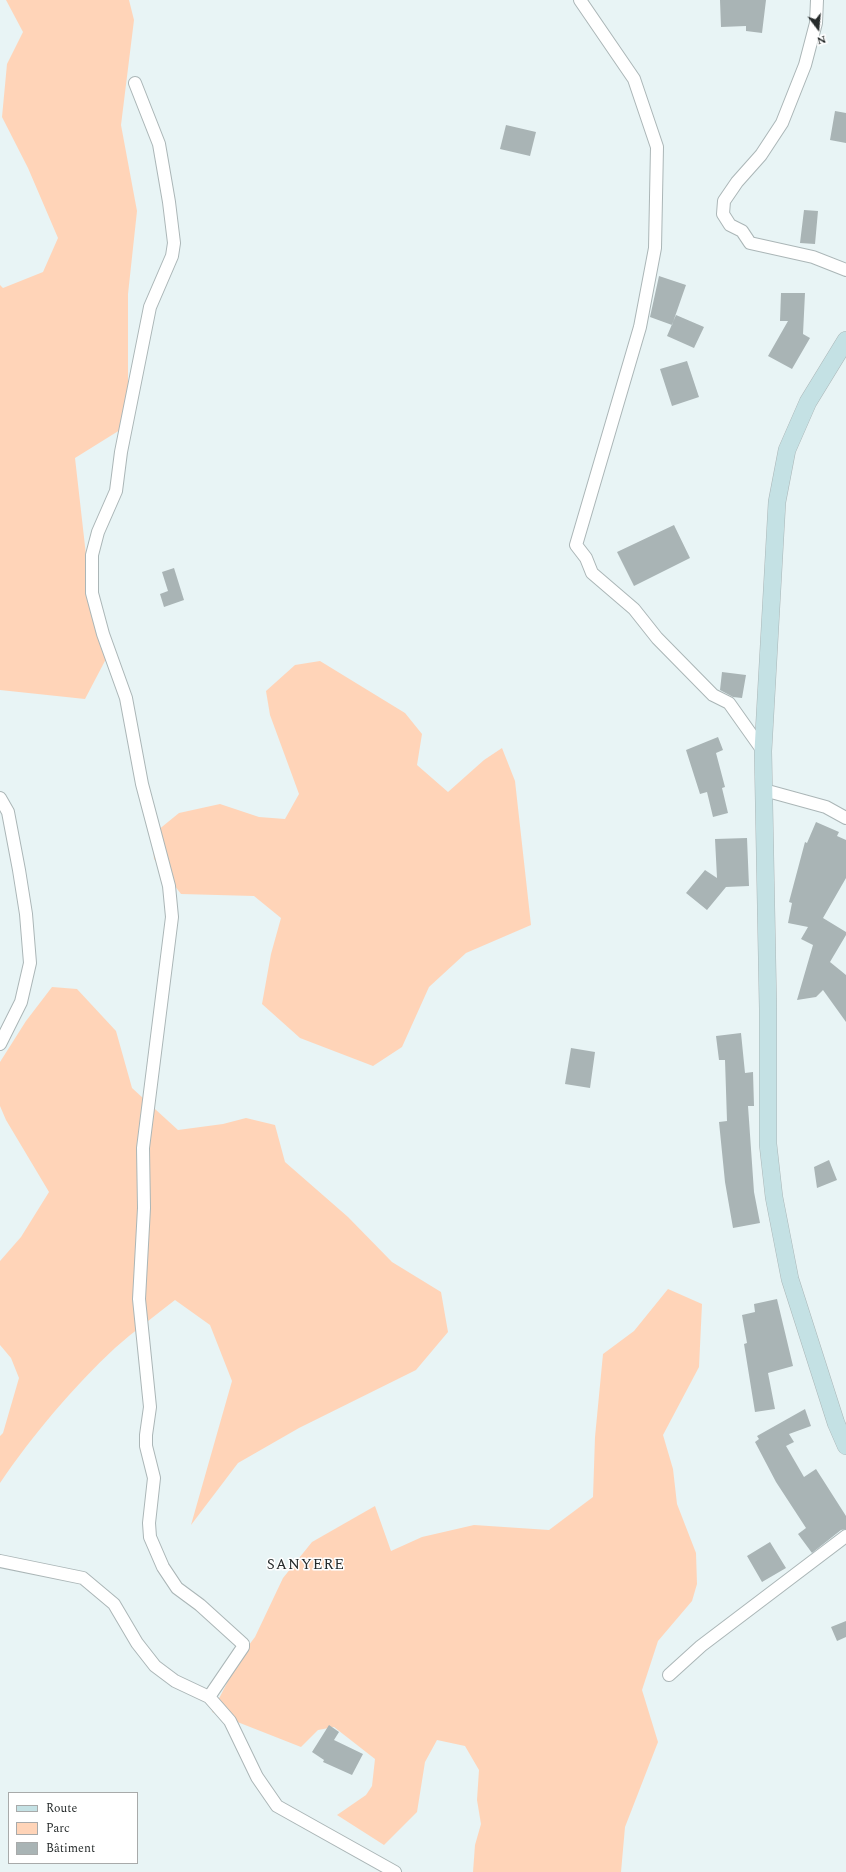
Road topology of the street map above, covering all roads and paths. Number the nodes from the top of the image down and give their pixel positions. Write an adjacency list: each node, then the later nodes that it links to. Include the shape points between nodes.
1 (580, 0): 6 (street, via 634,79 657,147 655,248 640,327 576,545 586,558 592,573 634,608 657,638 713,695 729,703)
2 (817, 0): 4 (street, via 816,23 805,65 782,123 761,155 724,201 723,214 730,225 742,231 750,243 813,257)
3 (135, 83): 15 (street, via 159,144 170,202 174,243 172,256 157,286 148,313 116,491 98,532 92,555 92,593 126,698 142,784 169,886 172,916 143,1148 144,1208 139,1299 150,1407 146,1435 147,1456 154,1478 149,1523 150,1537 163,1567 177,1588 243,1644)
4 (846, 270)
5 (846, 340): 6 (street, via 808,402 787,450 777,502)
6 (762, 751): 7 (street)
7 (764, 790): 9 (street, via 826,807); 11 (street, via 768,1144 774,1197 790,1279 836,1423)
8 (0, 798): 10 (street, via 8,812 19,870 30,963 21,1002)
9 (846, 818)
10 (0, 1044)
11 (846, 1446)
12 (846, 1536): 14 (street, via 701,1646)
13 (0, 1561): 15 (street, via 83,1578 114,1604 137,1643 155,1666 175,1681)
14 (668, 1675)
15 (209, 1697): 16 (street, via 230,1721 257,1777 277,1806)
16 (396, 1872)

